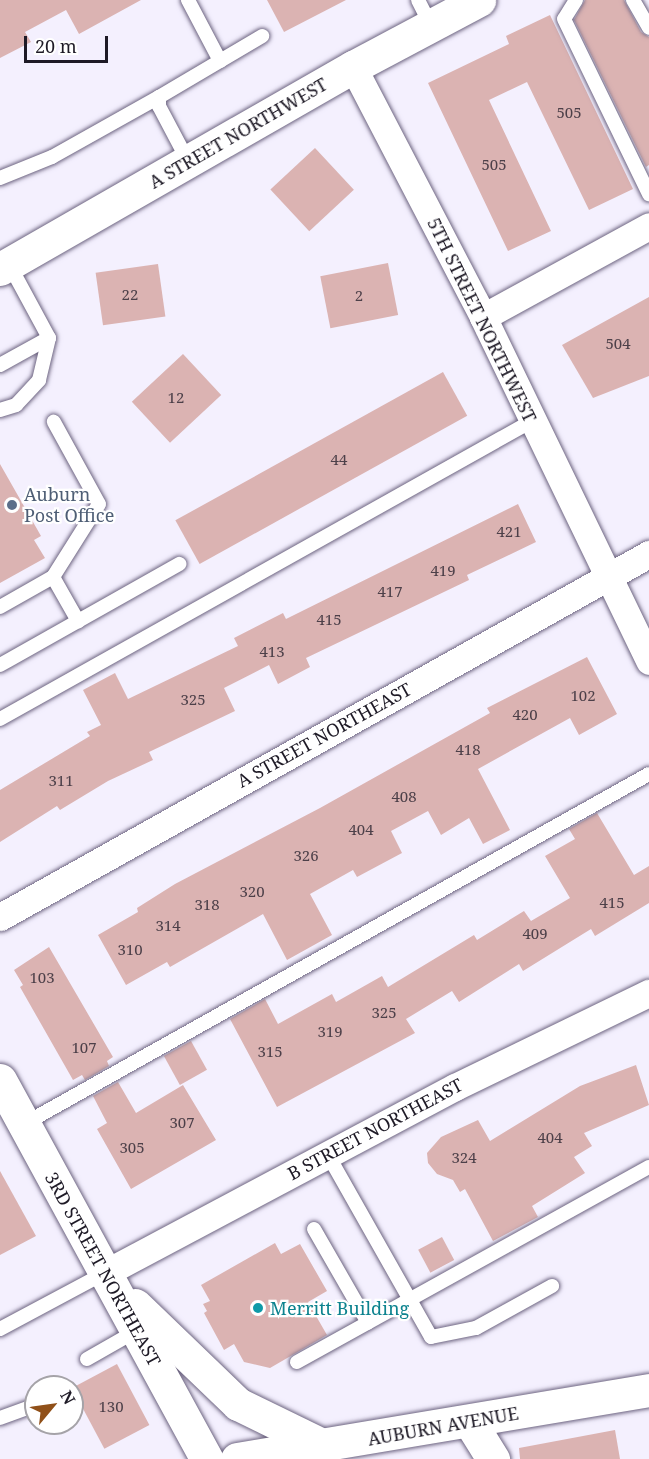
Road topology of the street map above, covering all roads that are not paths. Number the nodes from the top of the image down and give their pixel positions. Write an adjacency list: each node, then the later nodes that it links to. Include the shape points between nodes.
1 (188, 0): 8 (lane)
2 (479, 0): 5 (street, A STREET NORTHWEST)
3 (576, 0): 13 (lane, via 564,19)
4 (633, 0): 6 (lane)
5 (425, 13): 9 (street, A STREET NORTHWEST)
6 (649, 28)
7 (262, 36): 8 (lane)
8 (220, 61): 10 (lane)
9 (353, 67): 11 (street, A STREET NORTHWEST); 16 (street, 5TH STREET NORTHWEST)
10 (159, 97): 11 (lane, via 159,106); 12 (lane, via 52,157)
11 (188, 161): 15 (street, A STREET NORTHWEST)
12 (0, 178)
13 (649, 194)
14 (649, 226): 16 (street)
15 (4, 267): 17 (lane)
16 (483, 317): 21 (street, 5TH STREET NORTHWEST)
17 (49, 338): 18 (lane); 19 (lane, via 39,380 16,405)
18 (0, 365)
19 (0, 410)
20 (54, 422): 25 (lane, via 99,504)
21 (532, 422): 24 (street, 5TH STREET NORTHWEST); 30 (lane)
22 (649, 554): 24 (street, A STREET NORTHEAST)
23 (178, 564): 27 (lane)
24 (606, 576): 28 (street, 5TH STREET NORTHWEST); 32 (street, A STREET NORTHEAST)
25 (53, 577): 26 (lane); 27 (lane)
26 (0, 607)
27 (78, 621): 29 (lane)
28 (649, 661)
29 (0, 665)
30 (0, 719)
31 (649, 774): 35 (lane)
32 (0, 917)
33 (649, 993): 36 (street, B STREET NORTHEAST, via 535,1046)
34 (0, 1080): 35 (street, 3RD STREET NORTHEAST)
35 (24, 1124): 39 (street, 3RD STREET NORTHEAST)
36 (328, 1155): 39 (street, B STREET NORTHEAST); 41 (lane)
37 (649, 1167): 41 (lane)
38 (314, 1229): 42 (lane)
39 (105, 1273): 43 (lane); 44 (street, 3RD STREET NORTHEAST); 51 (street, via 168,1340 238,1404)
40 (552, 1286): 41 (lane, via 476,1328 431,1337)
41 (410, 1300): 42 (lane)
42 (368, 1323): 46 (lane)
43 (0, 1329)
44 (136, 1331): 45 (lane); 53 (street, 3RD STREET NORTHEAST)
45 (87, 1359)
46 (297, 1362)
47 (649, 1390): 50 (street, AUBURN AVENUE)
48 (24, 1409): 49 (lane)
49 (0, 1418)
50 (470, 1422): 51 (street, AUBURN AVENUE); 55 (street)
51 (324, 1446): 52 (street, AUBURN AVENUE)
52 (278, 1456): 54 (street, AUBURN AVENUE)
53 (207, 1459)
54 (237, 1459)
55 (493, 1459)

